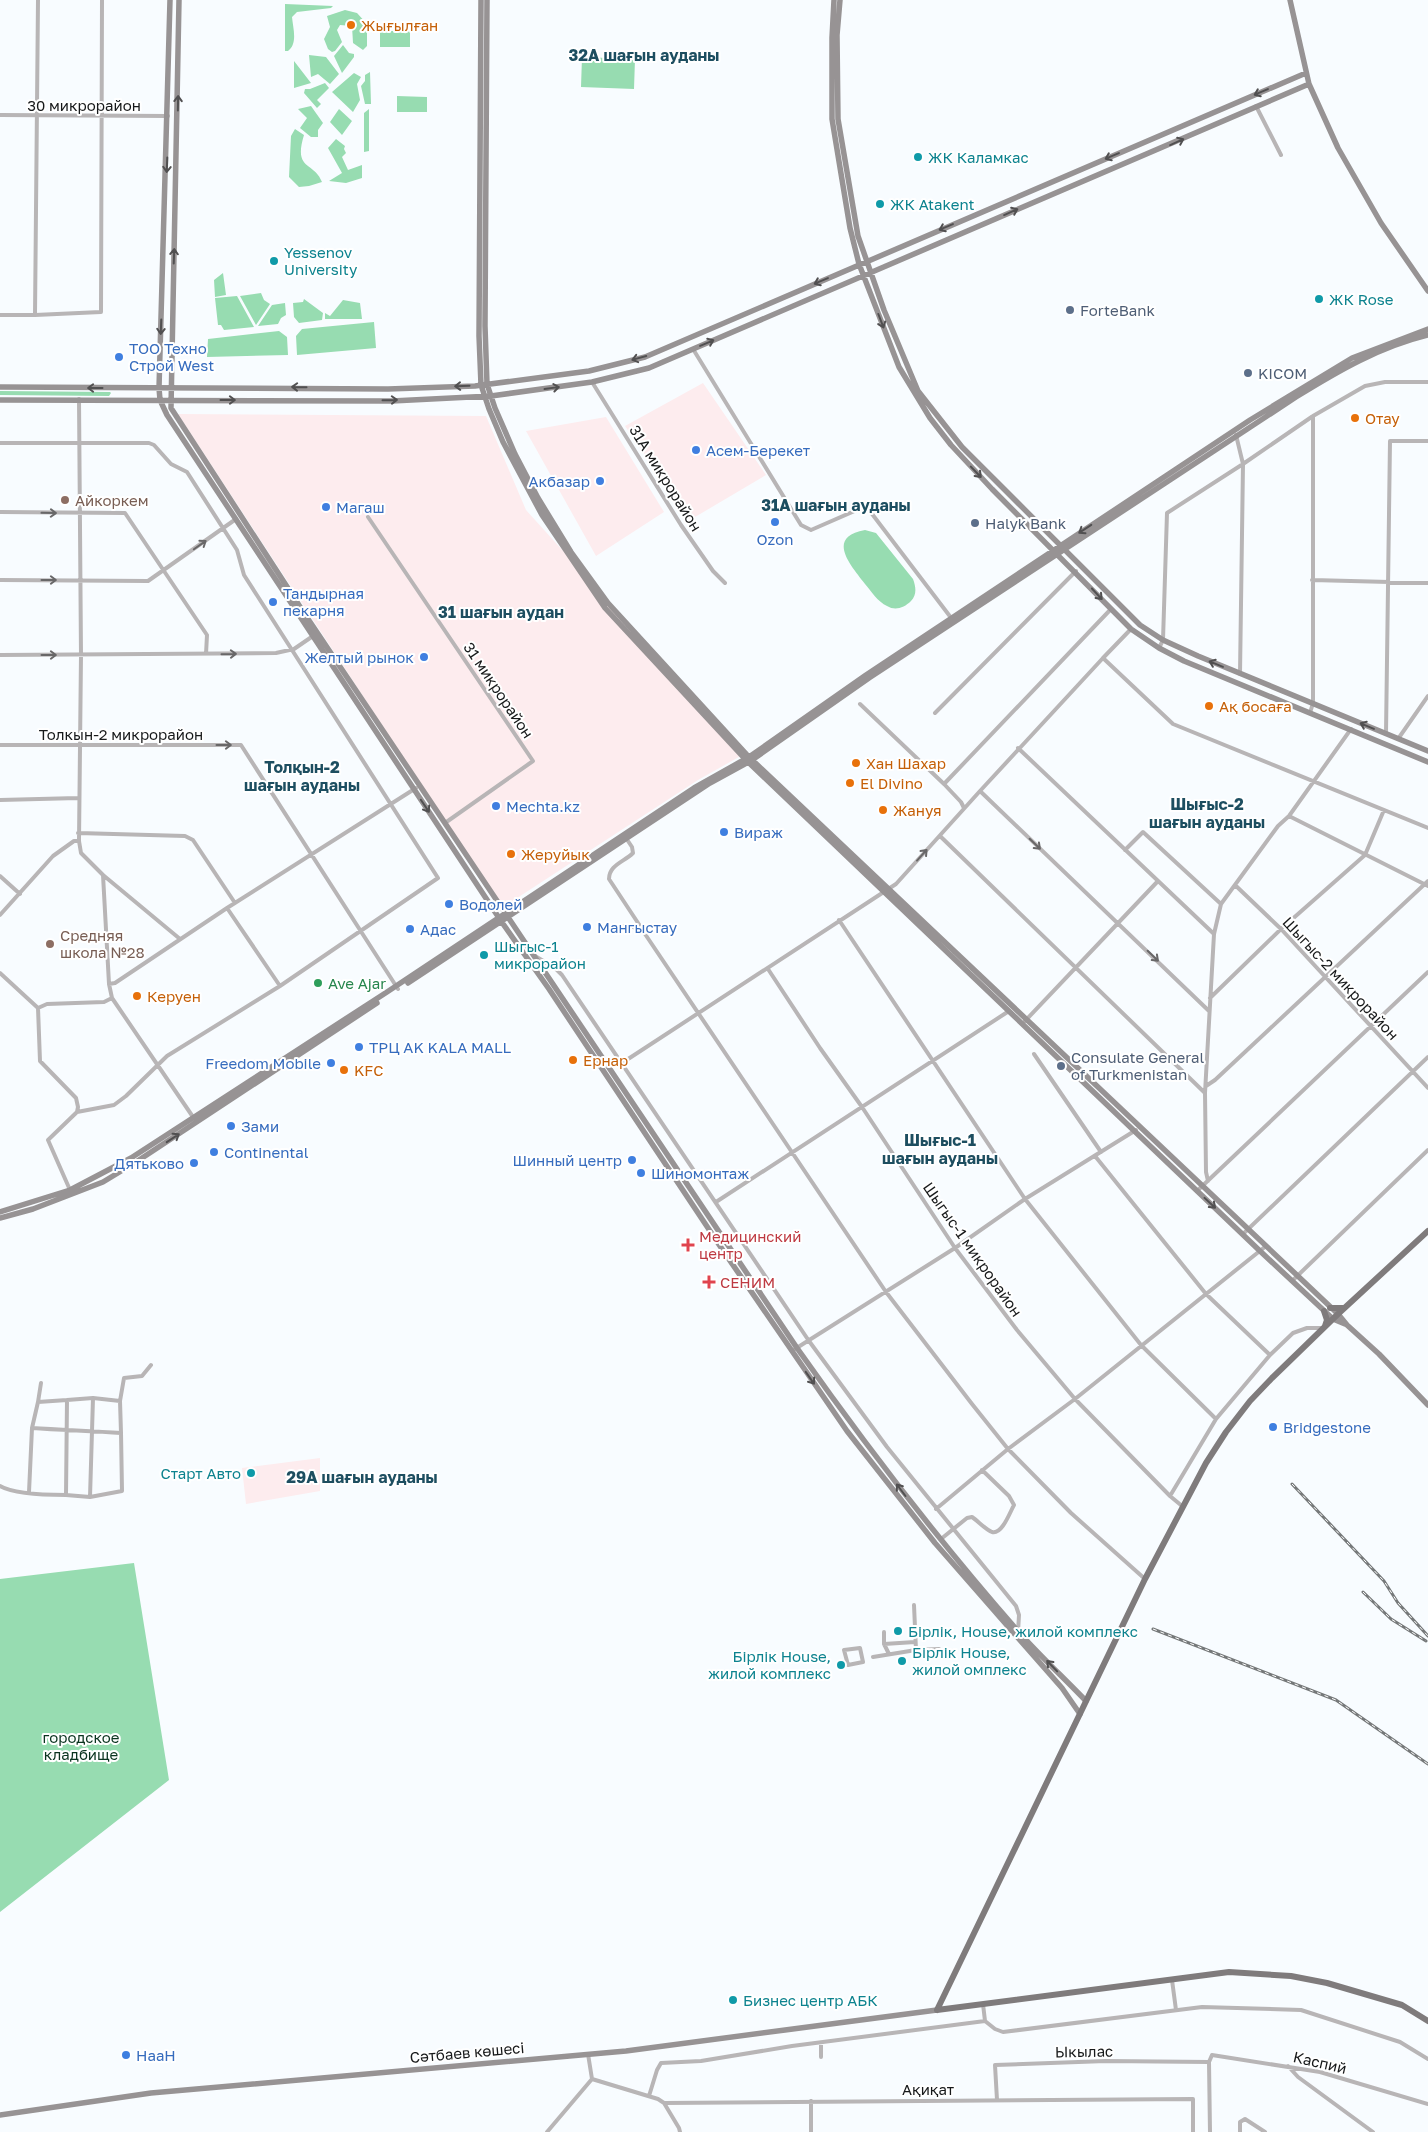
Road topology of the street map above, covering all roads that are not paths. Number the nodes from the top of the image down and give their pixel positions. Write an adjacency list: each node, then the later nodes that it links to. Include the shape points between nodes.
1 (38, 0): 15 (street)
2 (102, 0): 13 (street)
3 (170, 0): 16 (main road)
4 (179, 0): 36 (main road, one-way to 4)
5 (481, 0): 32 (main road, via 479,336)
6 (487, 0): 32 (main road)
7 (834, 0): 20 (main road, via 833,130 850,228)
8 (840, 0): 20 (main road, via 838,119)
9 (1290, 0): 10 (main road)
10 (1306, 73): 11 (main road); 18 (main road, one-way to 18)
11 (1308, 84): 12 (main road); 23 (main road, via 1338,148 1381,223)
12 (1256, 106): 17 (street); 19 (main road, one-way to 12)
13 (102, 115): 15 (street, 30 микрорайон); 16 (street, 30 микрорайон); 25 (street, via 101,312)
14 (0, 116): 15 (street, 30 микрорайон)
15 (38, 116): 25 (street)
16 (168, 116): 35 (main road, one-way to 35)
17 (1281, 155)
18 (1081, 169): 19 (street); 20 (main road, one-way to 20)
19 (1086, 180): 21 (main road, one-way to 19)
20 (863, 263): 21 (main road); 22 (main road); 29 (main road, one-way to 29, via 645,357)
21 (870, 273): 22 (main road); 55 (main road, via 918,391 962,447)
22 (863, 276): 28 (main road, one-way to 22); 56 (main road, one-way to 56, via 900,368 930,418 992,489)
23 (1428, 291)
24 (0, 315): 25 (street)
25 (35, 315)
26 (1428, 329): 44 (main road, via 1352,358)
27 (1428, 335): 45 (main road, via 1357,361)
28 (693, 349): 30 (main road, via 649,368); 66 (street, via 801,525 811,530 866,506)
29 (589, 371): 30 (main road); 32 (main road)
30 (592, 382): 37 (main road, one-way to 30); 63 (street, 31А микрорайон, via 681,525)
31 (1428, 382): 43 (street, via 1384,382 1365,386)
32 (484, 385): 36 (main road, one-way to 36, via 391,389); 37 (main road)
33 (0, 387): 34 (main road, one-way to 33)
34 (115, 388): 35 (main road); 40 (main road)
35 (160, 388): 36 (main road); 41 (main road)
36 (170, 388): 42 (main road)
37 (488, 397): 42 (main road, one-way to 37); 90 (main road, via 503,442 542,515 604,608)
38 (79, 399): 39 (main road); 40 (main road); 48 (street)
39 (0, 400)
40 (115, 400): 41 (main road)
41 (160, 400): 42 (main road); 52 (main road)
42 (170, 400): 52 (main road, via 170,408)
43 (1313, 416): 49 (street); 61 (street)
44 (1235, 430): 45 (street); 55 (main road, one-way to 55)
45 (1236, 437): 49 (street); 55 (main road)
46 (1428, 441): 62 (street, via 1390,441)
47 (0, 442): 48 (street)
48 (81, 443): 51 (street); 54 (street, via 154,444 171,464 187,472)
49 (1243, 464): 69 (street, via 1167,513); 76 (street)
50 (0, 512): 51 (street, one-way to 51)
51 (80, 513): 57 (street, via 125,514); 60 (street)
52 (237, 518): 54 (street); 68 (main road); 77 (main road)
53 (368, 518): 102 (street, 31 микрорайон, via 533,761)
54 (223, 529): 57 (street, one-way to 54); 71 (street, via 240,556 244,575)
55 (1062, 547): 56 (main road); 69 (main road, via 1119,607)
56 (1056, 552): 58 (main road); 66 (main road)
57 (163, 570): 60 (street, via 148,581); 72 (street, via 207,635)
58 (1076, 571): 65 (main road, one-way to 65); 81 (street)
59 (0, 580): 60 (street, one-way to 60)
60 (80, 580): 74 (street)
61 (1312, 580): 62 (street); 79 (street)
62 (1388, 582): 64 (street); 84 (street)
63 (725, 583)
64 (1428, 583)
65 (1111, 609): 67 (main road); 93 (street)
66 (952, 620): 90 (main road)
67 (1131, 629): 70 (main road); 75 (street)
68 (312, 636): 71 (street); 77 (main road)
69 (1163, 640): 70 (street); 76 (main road, one-way to 69)
70 (1159, 648): 82 (main road)
71 (294, 649): 72 (street, one-way to 71, via 276,653); 98 (street)
72 (206, 654): 74 (street)
73 (0, 655): 74 (street, one-way to 74)
74 (81, 655): 87 (street)
75 (1103, 658): 88 (street); 92 (street, via 1173,724)
76 (1240, 674): 79 (main road)
77 (356, 696): 94 (main road)
78 (1428, 696): 85 (street)
79 (1313, 703): 82 (street); 84 (main road, one-way to 79)
80 (860, 704): 93 (street)
81 (935, 713)
82 (1310, 713): 83 (main road)
83 (1350, 729): 91 (main road); 92 (street)
84 (1386, 734): 85 (main road)
85 (1398, 739): 89 (main road)
86 (0, 745): 87 (street, Толкын-2 микрорайон)
87 (79, 746): 96 (street); 109 (street, Толкын-2 микрорайон, one-way to 109, via 241,746)
88 (1018, 748): 95 (street); 108 (street)
89 (1428, 751)
90 (748, 760): 106 (main road); 116 (main road); 122 (main road, via 694,788)
91 (1428, 762)
92 (1313, 781): 100 (street); 101 (street)
93 (944, 784): 99 (street)
94 (417, 788): 98 (street); 102 (main road)
95 (980, 791): 99 (street); 125 (street, one-way to 125)
96 (78, 798): 97 (street); 104 (street)
97 (0, 800)
98 (391, 804): 109 (street); 128 (street, via 438,878)
99 (964, 808): 105 (street)
100 (1384, 810): 103 (street); 110 (street)
101 (1289, 816): 110 (street); 115 (street)
102 (442, 824): 122 (main road); 123 (main road)
103 (1428, 828)
104 (78, 833): 107 (street); 118 (street, via 185,836 194,840)
105 (940, 836): 116 (street, one-way to 105, via 896,884); 134 (street)
106 (626, 838): 122 (main road); 129 (street, via 633,854 613,867 609,879)
107 (78, 841): 111 (street, via 81,852); 117 (street, via 53,856)
108 (1125, 850): 113 (street); 119 (street, via 1143,832)
109 (311, 855): 118 (street); 128 (street)
110 (1365, 855): 114 (street); 127 (street)
111 (103, 875): 131 (street); 139 (street)
112 (0, 876): 117 (street)
113 (1158, 881): 125 (street); 130 (street)
114 (1427, 884): 138 (street)
115 (1235, 885): 119 (street); 127 (street, Шыгыс-2 микрорайон)
116 (885, 891): 124 (street); 145 (main road)
117 (20, 894): 121 (street)
118 (235, 903): 120 (street)
119 (1221, 904): 130 (street)
120 (228, 908): 131 (street); 140 (street)
121 (0, 915)
122 (506, 915): 123 (main road); 133 (main road)
123 (500, 919): 132 (main road); 141 (main road)
124 (839, 920): 135 (street); 152 (street)
125 (1118, 923): 134 (street); 146 (street, one-way to 146)
126 (624, 926): 129 (street)
127 (1281, 930): 138 (street, Шыгыс-2 микрорайон); 143 (street)
128 (361, 931): 140 (street); 141 (street)
129 (643, 931): 147 (street)
130 (1214, 934): 143 (street)
131 (180, 939): 139 (street)
132 (525, 954): 133 (street); 178 (main road)
133 (533, 955): 153 (street, via 562,975); 178 (main road)
134 (1076, 968): 148 (street); 158 (street)
135 (768, 969): 147 (street); 159 (street, Шыгыс-1 микрорайон)
136 (1428, 972): 149 (street)
137 (0, 973): 144 (street)
138 (1326, 978): 149 (street, Шыгыс-2 микрорайон); 156 (street)
139 (109, 984): 142 (street)
140 (280, 986): 154 (street)
141 (397, 988): 161 (main road)
142 (112, 998): 144 (street, via 104,1002 47,1004); 154 (street)
143 (1210, 998): 146 (street)
144 (38, 1008): 160 (street, via 40,1061 76,1098)
145 (1012, 1009): 148 (main road); 152 (street)
146 (1209, 1011): 156 (street)
147 (700, 1013): 153 (street); 164 (street)
148 (1024, 1021): 162 (main road)
149 (1372, 1026): 155 (street, Шыгыс-2 микрорайон); 167 (street)
150 (1034, 1054): 165 (street)
151 (1428, 1057): 155 (street)
152 (933, 1061): 159 (street); 170 (street)
153 (622, 1063): 171 (street)
154 (157, 1065): 160 (street, via 114,1105); 161 (street)
155 (1413, 1072): 157 (street, Шыгыс-2 микрорайон); 174 (street)
156 (1206, 1086): 158 (street)
157 (1428, 1088)
158 (1205, 1092): 167 (street)
159 (862, 1107): 164 (street); 179 (street, Шыгыс-1 микрорайон)
160 (77, 1112): 169 (street, via 48,1140)
161 (195, 1119): 169 (main road)
162 (1138, 1129): 165 (street); 168 (main road)
163 (1428, 1150): 181 (street)
164 (794, 1152): 171 (street); 182 (street)
165 (1100, 1152): 166 (street)
166 (1095, 1156): 170 (street); 183 (street)
167 (1208, 1181): 168 (street)
168 (1200, 1189): 174 (main road); 176 (main road, one-way to 176)
169 (71, 1192): 172 (main road); 173 (main road, via 33,1209)
170 (1026, 1199): 179 (street); 189 (street)
171 (716, 1202): 188 (street)
172 (0, 1212)
173 (0, 1218)
174 (1248, 1229): 176 (street); 177 (main road)
175 (1428, 1231): 184 (main road)
176 (1243, 1234): 180 (main road)
177 (1266, 1246): 180 (street); 181 (main road)
178 (724, 1248): 190 (main road)
179 (955, 1248): 182 (street); 195 (street, Шыгыс-1 микрорайон)
180 (1260, 1252): 181 (main road); 183 (street)
181 (1294, 1278): 185 (main road)
182 (886, 1292): 188 (street); 205 (street)
183 (1206, 1294): 189 (street); 191 (street)
184 (1344, 1308): 185 (main road); 186 (main road)
185 (1327, 1309): 186 (main road); 187 (main road)
186 (1335, 1316): 187 (main road); 199 (main road, via 1379,1354)
187 (1324, 1327): 191 (street, via 1293,1333); 212 (main road, via 1250,1401 1226,1432)
188 (809, 1341): 190 (street); 213 (street)
189 (1141, 1346): 195 (street); 200 (street)
190 (794, 1350): 215 (main road, via 863,1453)
191 (1270, 1355): 200 (street)
192 (151, 1365): 197 (street, via 142,1376 124,1378)
193 (41, 1383): 198 (street)
194 (93, 1398): 196 (street); 197 (street); 203 (street)
195 (1075, 1399): 205 (street); 210 (street, Шыгыс-1 микрорайон)
196 (67, 1400): 198 (street); 202 (street)
197 (120, 1401): 204 (street)
198 (38, 1402): 201 (street)
199 (1428, 1405)
200 (1216, 1419): 210 (street)
201 (32, 1428): 202 (street); 208 (street)
202 (68, 1431): 203 (street); 209 (street)
203 (91, 1431): 204 (street); 211 (street)
204 (121, 1432): 211 (street, via 122,1491)
205 (1008, 1449): 206 (street); 216 (street, via 1071,1513)
206 (982, 1470): 213 (street); 214 (street, via 1014,1505 996,1532 991,1532 972,1517)
207 (0, 1486): 208 (street)
208 (29, 1492): 209 (street)
209 (66, 1495): 211 (street)
210 (1170, 1496): 212 (street, Шыгыс-1 микрорайон)
211 (90, 1497)
212 (1182, 1506): 216 (main road)
213 (936, 1509): 214 (street)
214 (953, 1529): 215 (street); 219 (street, via 1016,1606)
215 (938, 1541): 219 (main road); 220 (main road)
216 (1145, 1579): 228 (main road)
217 (914, 1604): 221 (street)
218 (884, 1632): 222 (street)
219 (1018, 1632): 220 (street); 228 (main road, one-way to 219)
220 (1018, 1639): 229 (main road, via 1067,1694)
221 (915, 1642): 222 (street); 225 (street)
222 (884, 1644): 226 (street)
223 (940, 1649): 225 (street)
224 (844, 1650): 224 (street, via 848,1665 863,1662 860,1648)
225 (916, 1650): 226 (street)
226 (888, 1654): 227 (street)
227 (873, 1657)
228 (1086, 1701): 229 (main road)
229 (1080, 1714): 232 (main road)
230 (1172, 1979): 231 (main road); 233 (street); 235 (main road, via 1229,1972 1291,1976 1328,1983 1402,2005)
231 (983, 2004): 232 (main road); 234 (street)
232 (937, 2010): 237 (main road, Сәтбаев көшесі)
233 (1176, 2010): 234 (street, via 1003,2032); 239 (street, via 1202,2007 1301,2010 1400,2042)
234 (985, 2021): 236 (street)
235 (1428, 2021)
236 (821, 2043): 238 (street); 243 (street, via 701,2061 662,2063)
237 (588, 2054): 242 (street); 248 (main road, Сәтбаев көшесі, via 151,2093)
238 (821, 2057)
239 (1428, 2059)
240 (1209, 2062): 241 (street, Каспий, via 1212,2055); 244 (street, Ыкылас, via 995,2065); 253 (street)
241 (1288, 2066): 247 (street, Каспий, via 1320,2072); 256 (street, via 1298,2077)
242 (592, 2079): 243 (street); 249 (street)
243 (649, 2096): 246 (street)
244 (997, 2100): 245 (street, Ақиқат); 252 (street, Ақиқат, via 1193,2099)
245 (811, 2101): 246 (street, Ақиқат); 251 (street)
246 (664, 2103): 250 (street)
247 (1428, 2104)
248 (0, 2115)
249 (547, 2132)
250 (680, 2132)
251 (810, 2132)
252 (1193, 2132)
253 (1210, 2132)
254 (1240, 2132): 255 (street, via 1240,2122 1245,2118)
255 (1265, 2132)
256 (1373, 2132)

